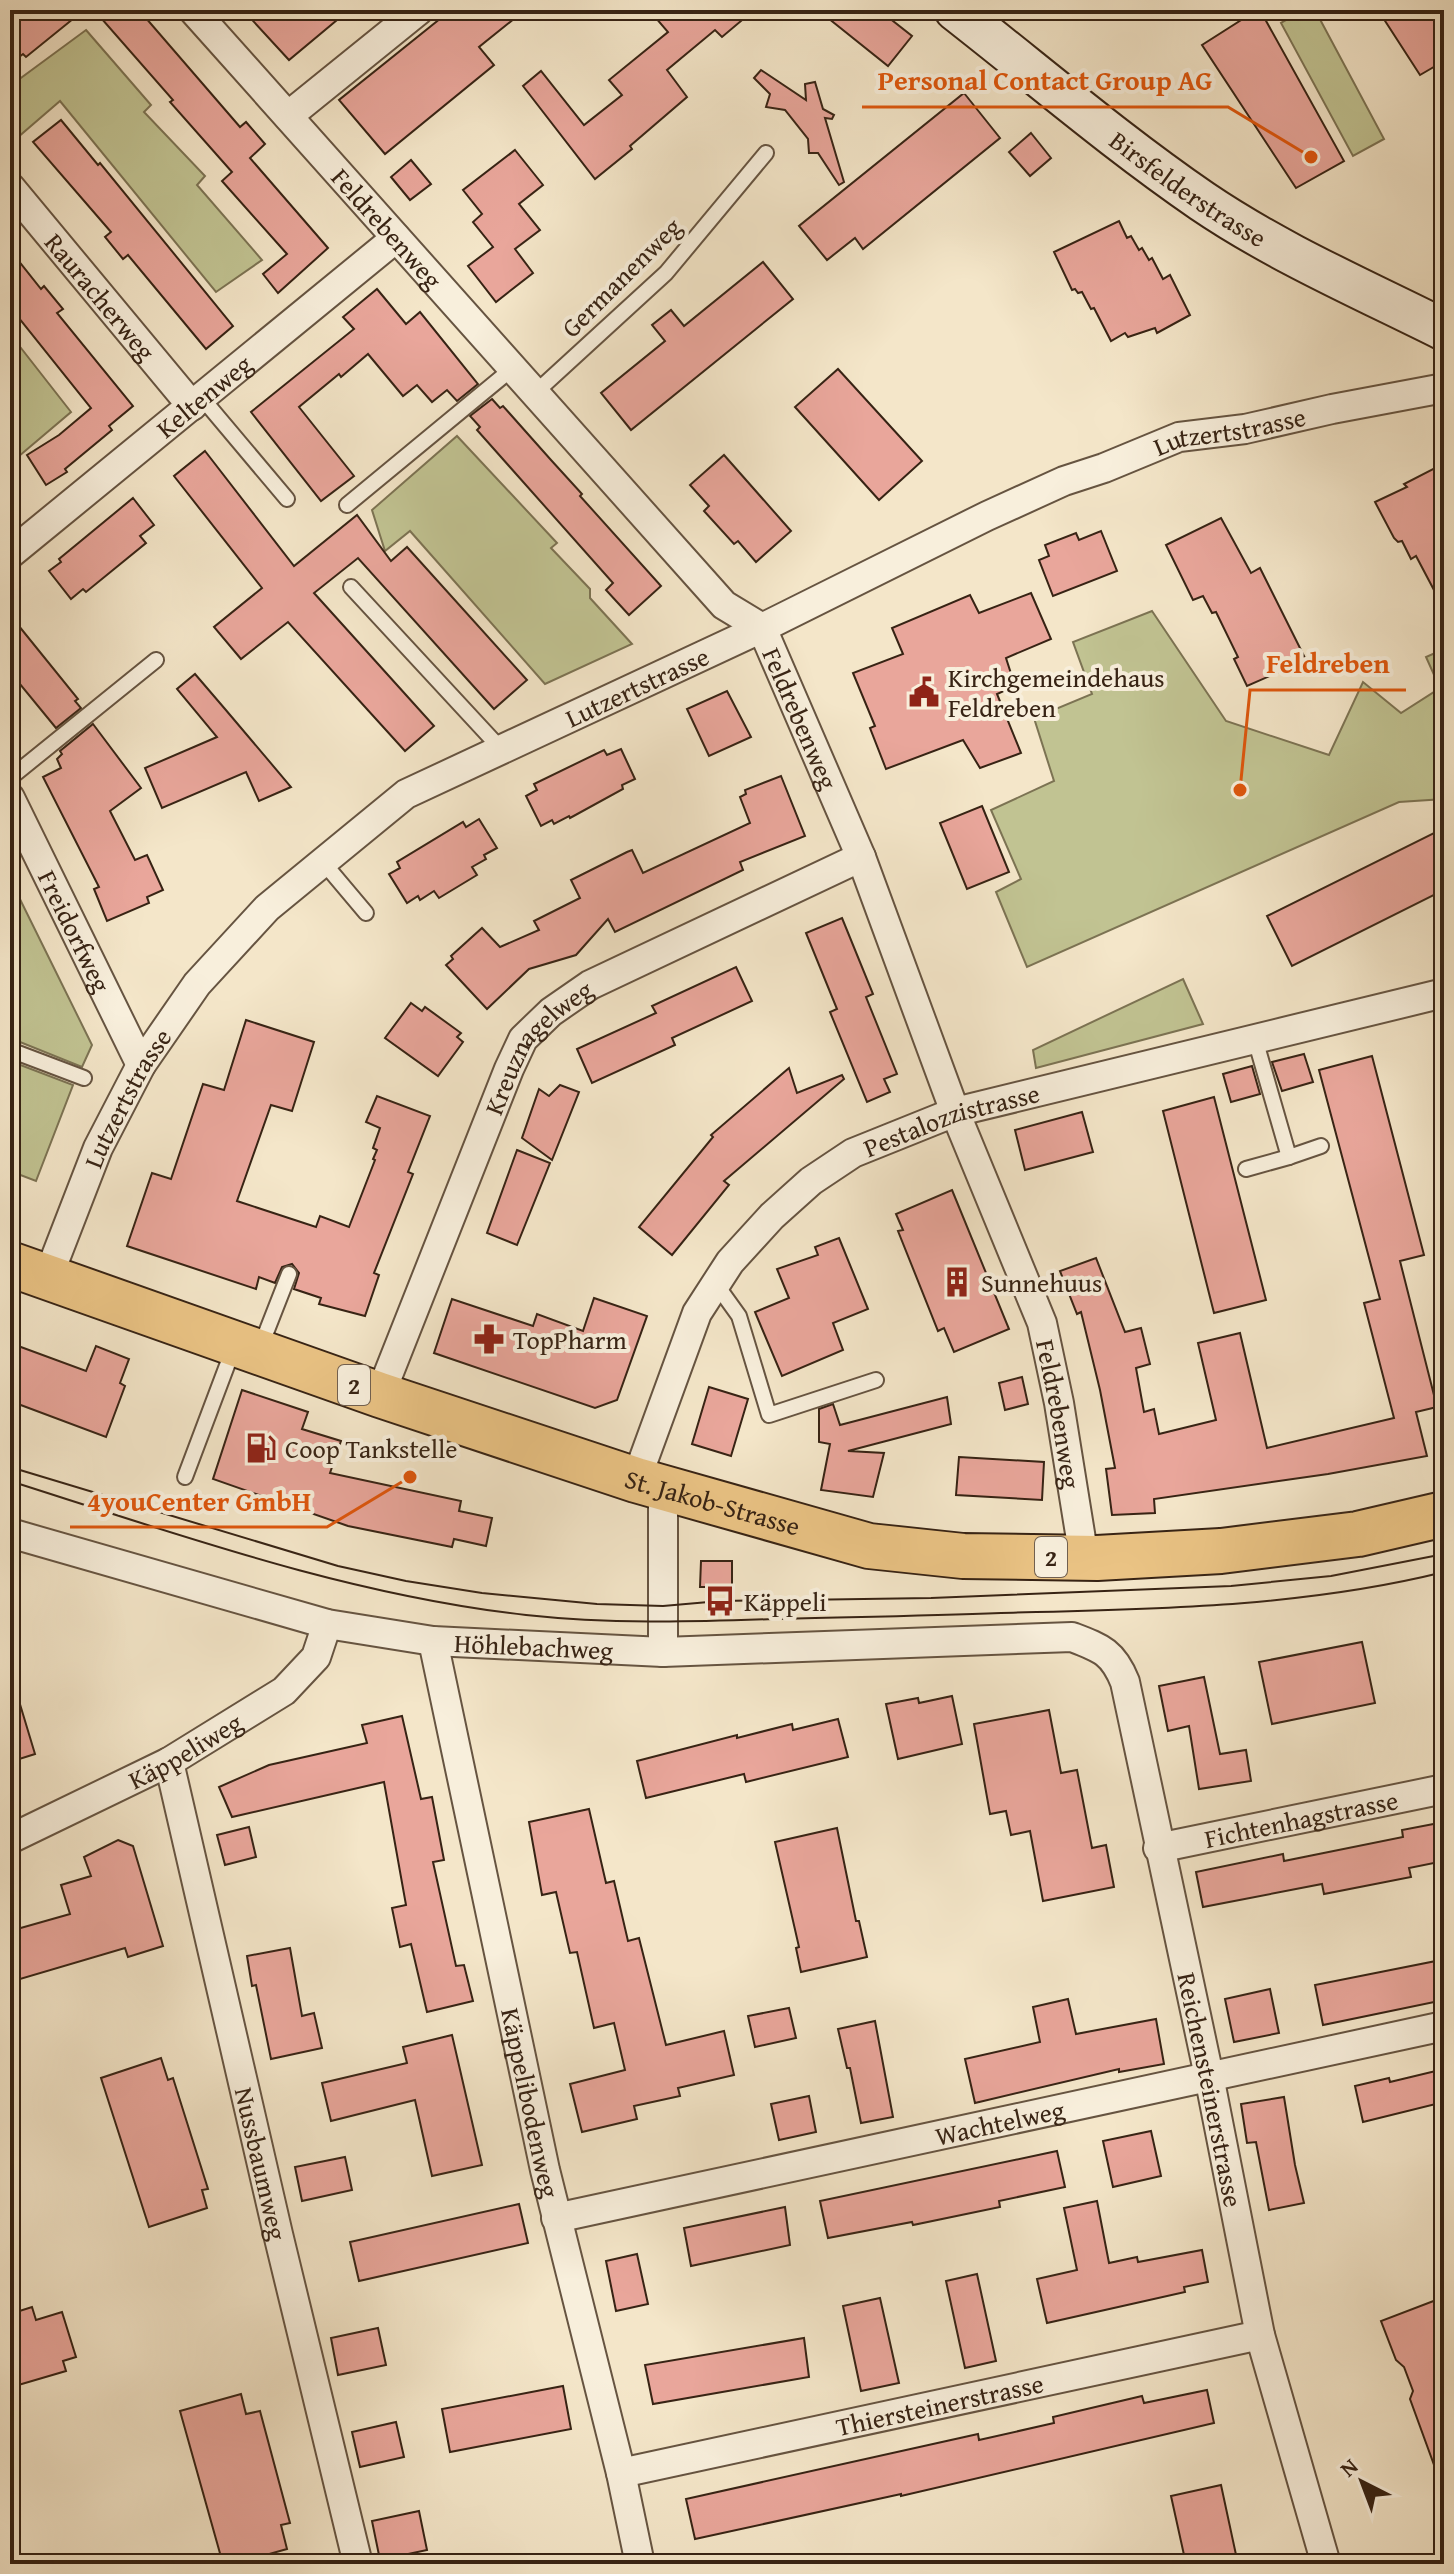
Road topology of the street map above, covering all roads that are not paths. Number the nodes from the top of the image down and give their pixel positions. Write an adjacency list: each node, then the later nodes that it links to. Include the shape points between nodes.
1 (193, 10): 4 (street, Feldrebenweg)
2 (419, 10): 4 (street)
3 (955, 10): 8 (main road, Birsfelderstrasse, via 1204,202 1291,254)
4 (288, 116): 7 (street, Feldrebenweg)
5 (766, 153): 11 (lane, Germanenweg, via 666,273)
6 (10, 187): 12 (street, Rauracherweg)
7 (396, 238): 9 (street, Feldrebenweg); 12 (street, Keltenweg)
8 (1444, 330)
9 (513, 368): 11 (street, Feldrebenweg); 14 (lane)
10 (1444, 388): 17 (street, Lutzertstrasse, via 1245,429 1179,437 987,516)
11 (535, 393): 17 (street, Feldrebenweg, via 724,605)
12 (197, 402): 13 (lane); 15 (street, Keltenweg)
13 (287, 499)
14 (347, 505)
15 (10, 554)
16 (351, 587): 19 (lane)
17 (762, 628): 19 (street, Lutzertstrasse); 22 (street, Feldrebenweg)
18 (156, 660): 20 (lane)
19 (501, 749): 23 (street, Lutzertstrasse, via 406,794)
20 (10, 778)
21 (10, 798): 28 (street, Freidorfweg)
22 (861, 857): 30 (street, Feldrebenweg); 39 (street, Kreuznagelweg, via 590,985 523,1039)
23 (323, 862): 24 (lane); 28 (street, Lutzertstrasse, via 267,908 197,984)
24 (366, 913)
25 (1444, 993): 26 (street, Pestalozzistrasse)
26 (1255, 1039): 30 (street, Pestalozzistrasse); 32 (lane)
27 (10, 1050): 29 (lane)
28 (141, 1065): 34 (street, Lutzertstrasse)
29 (84, 1078)
30 (955, 1112): 36 (street, Pestalozzistrasse, via 853,1153 811,1181 772,1216); 44 (street, Feldrebenweg, via 1042,1323)
31 (1321, 1146): 32 (lane)
32 (1289, 1157): 33 (lane)
33 (1246, 1169)
34 (29, 1270): 37 (main road, St. Jakob-Strasse / 2)
35 (289, 1274): 37 (lane)
36 (716, 1284): 38 (lane, via 739,1316 769,1415); 41 (street, Pestalozzistrasse, via 697,1313)
37 (247, 1347): 39 (main road, St. Jakob-Strasse / 2); 40 (lane)
38 (876, 1380)
39 (380, 1395): 41 (main road, St. Jakob-Strasse / 2)
40 (185, 1477)
41 (649, 1483): 44 (main road, St. Jakob-Strasse / 2, via 869,1546 963,1556); 48 (street)
42 (1444, 1514): 44 (main road, St. Jakob-Strasse / 2, via 1358,1534 1221,1551)
43 (10, 1533): 45 (street, Höhlebachweg)
44 (1084, 1558)
45 (327, 1624): 47 (street, Höhlebachweg); 49 (street, Käppeliweg, via 316,1657 284,1691)
46 (1072, 1637): 48 (street, Höhlebachweg); 52 (street, Reichensteinerstrasse, via 1116,1661 1125,1682)
47 (433, 1641): 48 (street, Höhlebachweg); 55 (street, Käppelibodenweg)
48 (663, 1652)
49 (169, 1762): 51 (street, Käppeliweg); 58 (street, Nussbaumweg)
50 (1444, 1789): 52 (street, Fichtenhagstrasse)
51 (10, 1839)
52 (1158, 1848): 54 (street, Reichensteinerstrasse)
53 (1444, 2026): 54 (street, Wachtelweg)
54 (1209, 2076): 55 (street, Wachtelweg); 56 (street, Reichensteinerstrasse)
55 (556, 2218): 57 (street, Käppelibodenweg)
56 (1260, 2335): 57 (street, Thiersteinerstrasse); 60 (street, Reichensteinerstrasse)
57 (621, 2473): 59 (street, Käppelibodenweg)
58 (358, 2564)
59 (640, 2564)
60 (1326, 2564)

